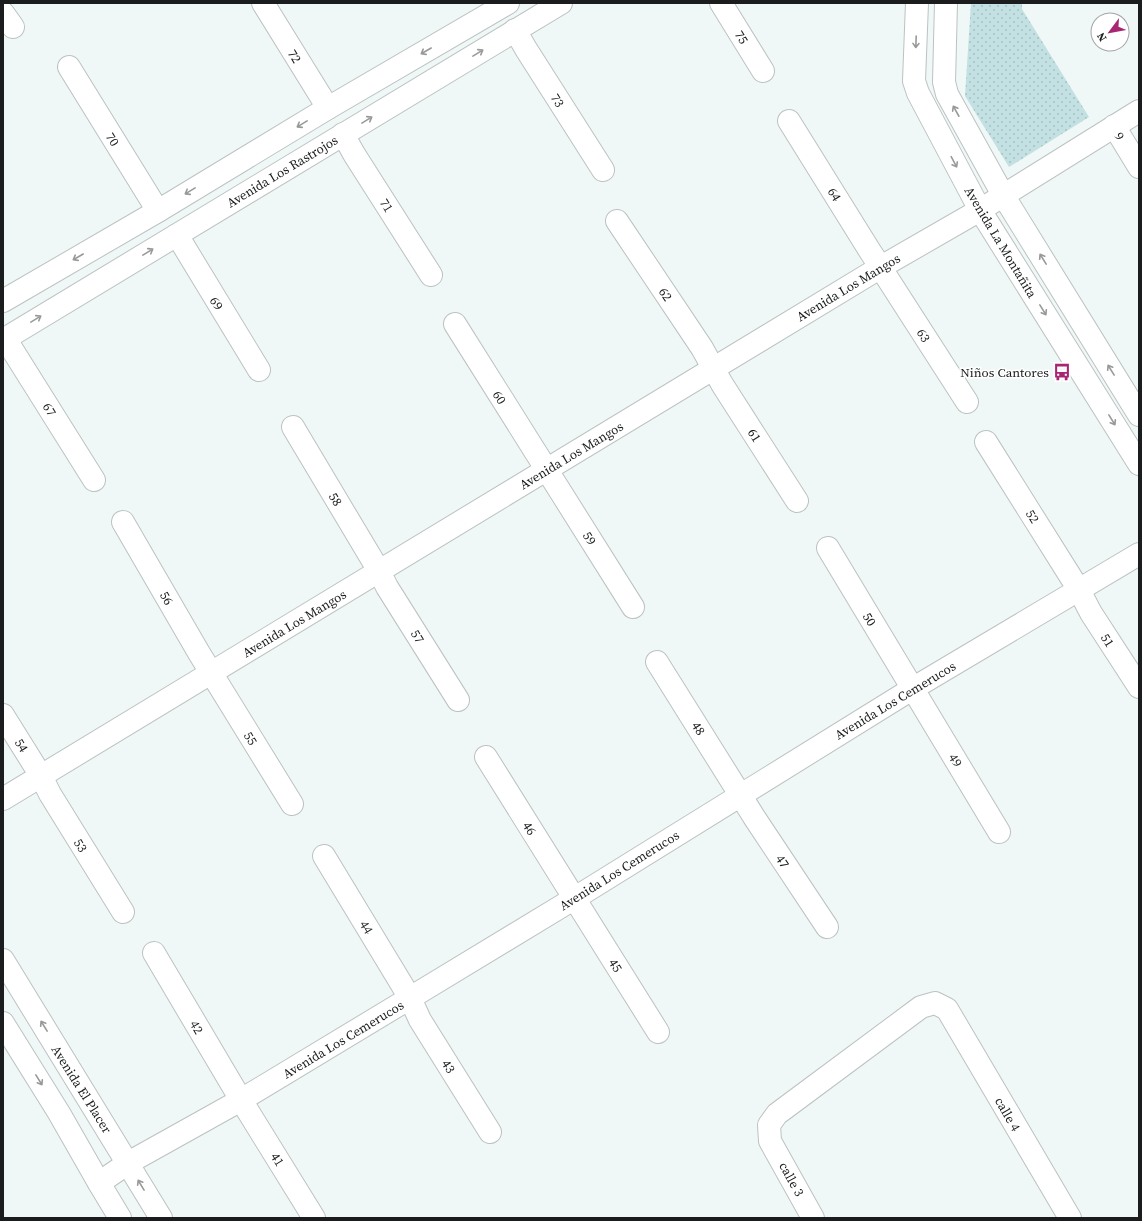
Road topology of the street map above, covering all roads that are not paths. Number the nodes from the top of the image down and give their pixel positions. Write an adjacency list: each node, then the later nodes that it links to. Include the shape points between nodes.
1 (264, 3): 10 (street, 72)
2 (561, 3): 7 (street, Avenida Los Rastrojos)
3 (721, 3): 9 (street, 75)
4 (917, 3): 18 (street, Avenida La Montañita, one-way to 18, via 914,80 918,93)
5 (946, 3): 17 (street, Avenida La Montañita, one-way to 5, via 947,94 944,82)
6 (500, 5): 10 (street, one-way to 10)
7 (516, 30): 14 (street, Avenida Los Rastrojos, one-way to 7); 16 (street, 73)
8 (68, 67): 19 (street, 70)
9 (763, 71)
10 (328, 108): 19 (street, one-way to 19)
11 (1139, 111): 13 (street, Avenida Los Mangos)
12 (789, 121): 22 (street, 64)
13 (1114, 126): 15 (street, 9); 17 (street, Avenida Los Mangos)
14 (343, 134): 21 (street, Avenida Los Rastrojos); 23 (street, 71)
15 (1139, 167)
16 (603, 170)
17 (1003, 195): 18 (street, Avenida Los Mangos); 30 (street, Avenida La Montañita, one-way to 17)
18 (980, 210): 22 (street, Avenida Los Mangos); 33 (street, Avenida La Montañita, one-way to 33)
19 (158, 211): 24 (street, one-way to 24)
20 (617, 221): 27 (street, 62)
21 (176, 235): 26 (street, Avenida Los Rastrojos, one-way to 21); 28 (street, 69)
22 (881, 267): 27 (street, Avenida Los Mangos); 29 (street, 63)
23 (431, 275)
24 (3, 301)
25 (455, 324): 34 (street, 60)
26 (4, 339): 35 (street, 67)
27 (713, 368): 34 (street, Avenida Los Mangos); 36 (street, 61)
28 (259, 370)
29 (967, 402)
30 (1139, 415)
31 (293, 427): 40 (street, 58)
32 (986, 442): 41 (street, 52)
33 (1139, 464)
34 (546, 470): 40 (street, Avenida Los Mangos); 42 (street, 59)
35 (94, 480)
36 (798, 501)
37 (123, 522): 44 (street, 56)
38 (828, 548): 46 (street, 50)
39 (1139, 554): 41 (street, Avenida Los Cemerucos)
40 (379, 571): 44 (street, Avenida Los Mangos); 47 (street, 57)
41 (1079, 590): 45 (street, 51); 46 (street, Avenida Los Cemerucos)
42 (633, 607)
43 (657, 662): 51 (street, 48)
44 (212, 673): 50 (street, Avenida Los Mangos); 53 (street, 55)
45 (1139, 687)
46 (912, 689): 51 (street, Avenida Los Cemerucos); 54 (street, 49)
47 (458, 700)
48 (3, 715): 50 (street, 54)
49 (486, 757): 56 (street, 46)
50 (41, 776): 52 (street, Avenida Los Mangos); 57 (street, 53)
51 (740, 794): 56 (street, Avenida Los Cemerucos); 58 (street, 47)
52 (3, 799)
53 (292, 804)
54 (999, 832)
55 (324, 856): 61 (street, 44)
56 (575, 898): 61 (street, Avenida Los Cemerucos); 64 (street, 45)
57 (124, 912)
58 (827, 927)
59 (154, 953): 65 (street, 42)
60 (3, 960): 67 (street, Avenida El Placer, one-way to 60)
61 (410, 998): 65 (street, Avenida Los Cemerucos); 66 (street, 43, via 420,1020)
62 (947, 1009): 72 (street, calle 3, via 935,1003 921,1007 783,1109 769,1125 770,1140); 73 (street, calle 4)
63 (3, 1023): 68 (street, one-way to 68)
64 (658, 1032)
65 (241, 1100): 67 (street, Avenida Los Cemerucos); 71 (street, 41)
66 (490, 1132)
67 (128, 1163): 68 (street, Avenida Los Cemerucos); 70 (street, Avenida El Placer, one-way to 67)
68 (99, 1183): 69 (street)
69 (120, 1218)
70 (161, 1218)
71 (314, 1218)
72 (813, 1218)
73 (1070, 1218)

